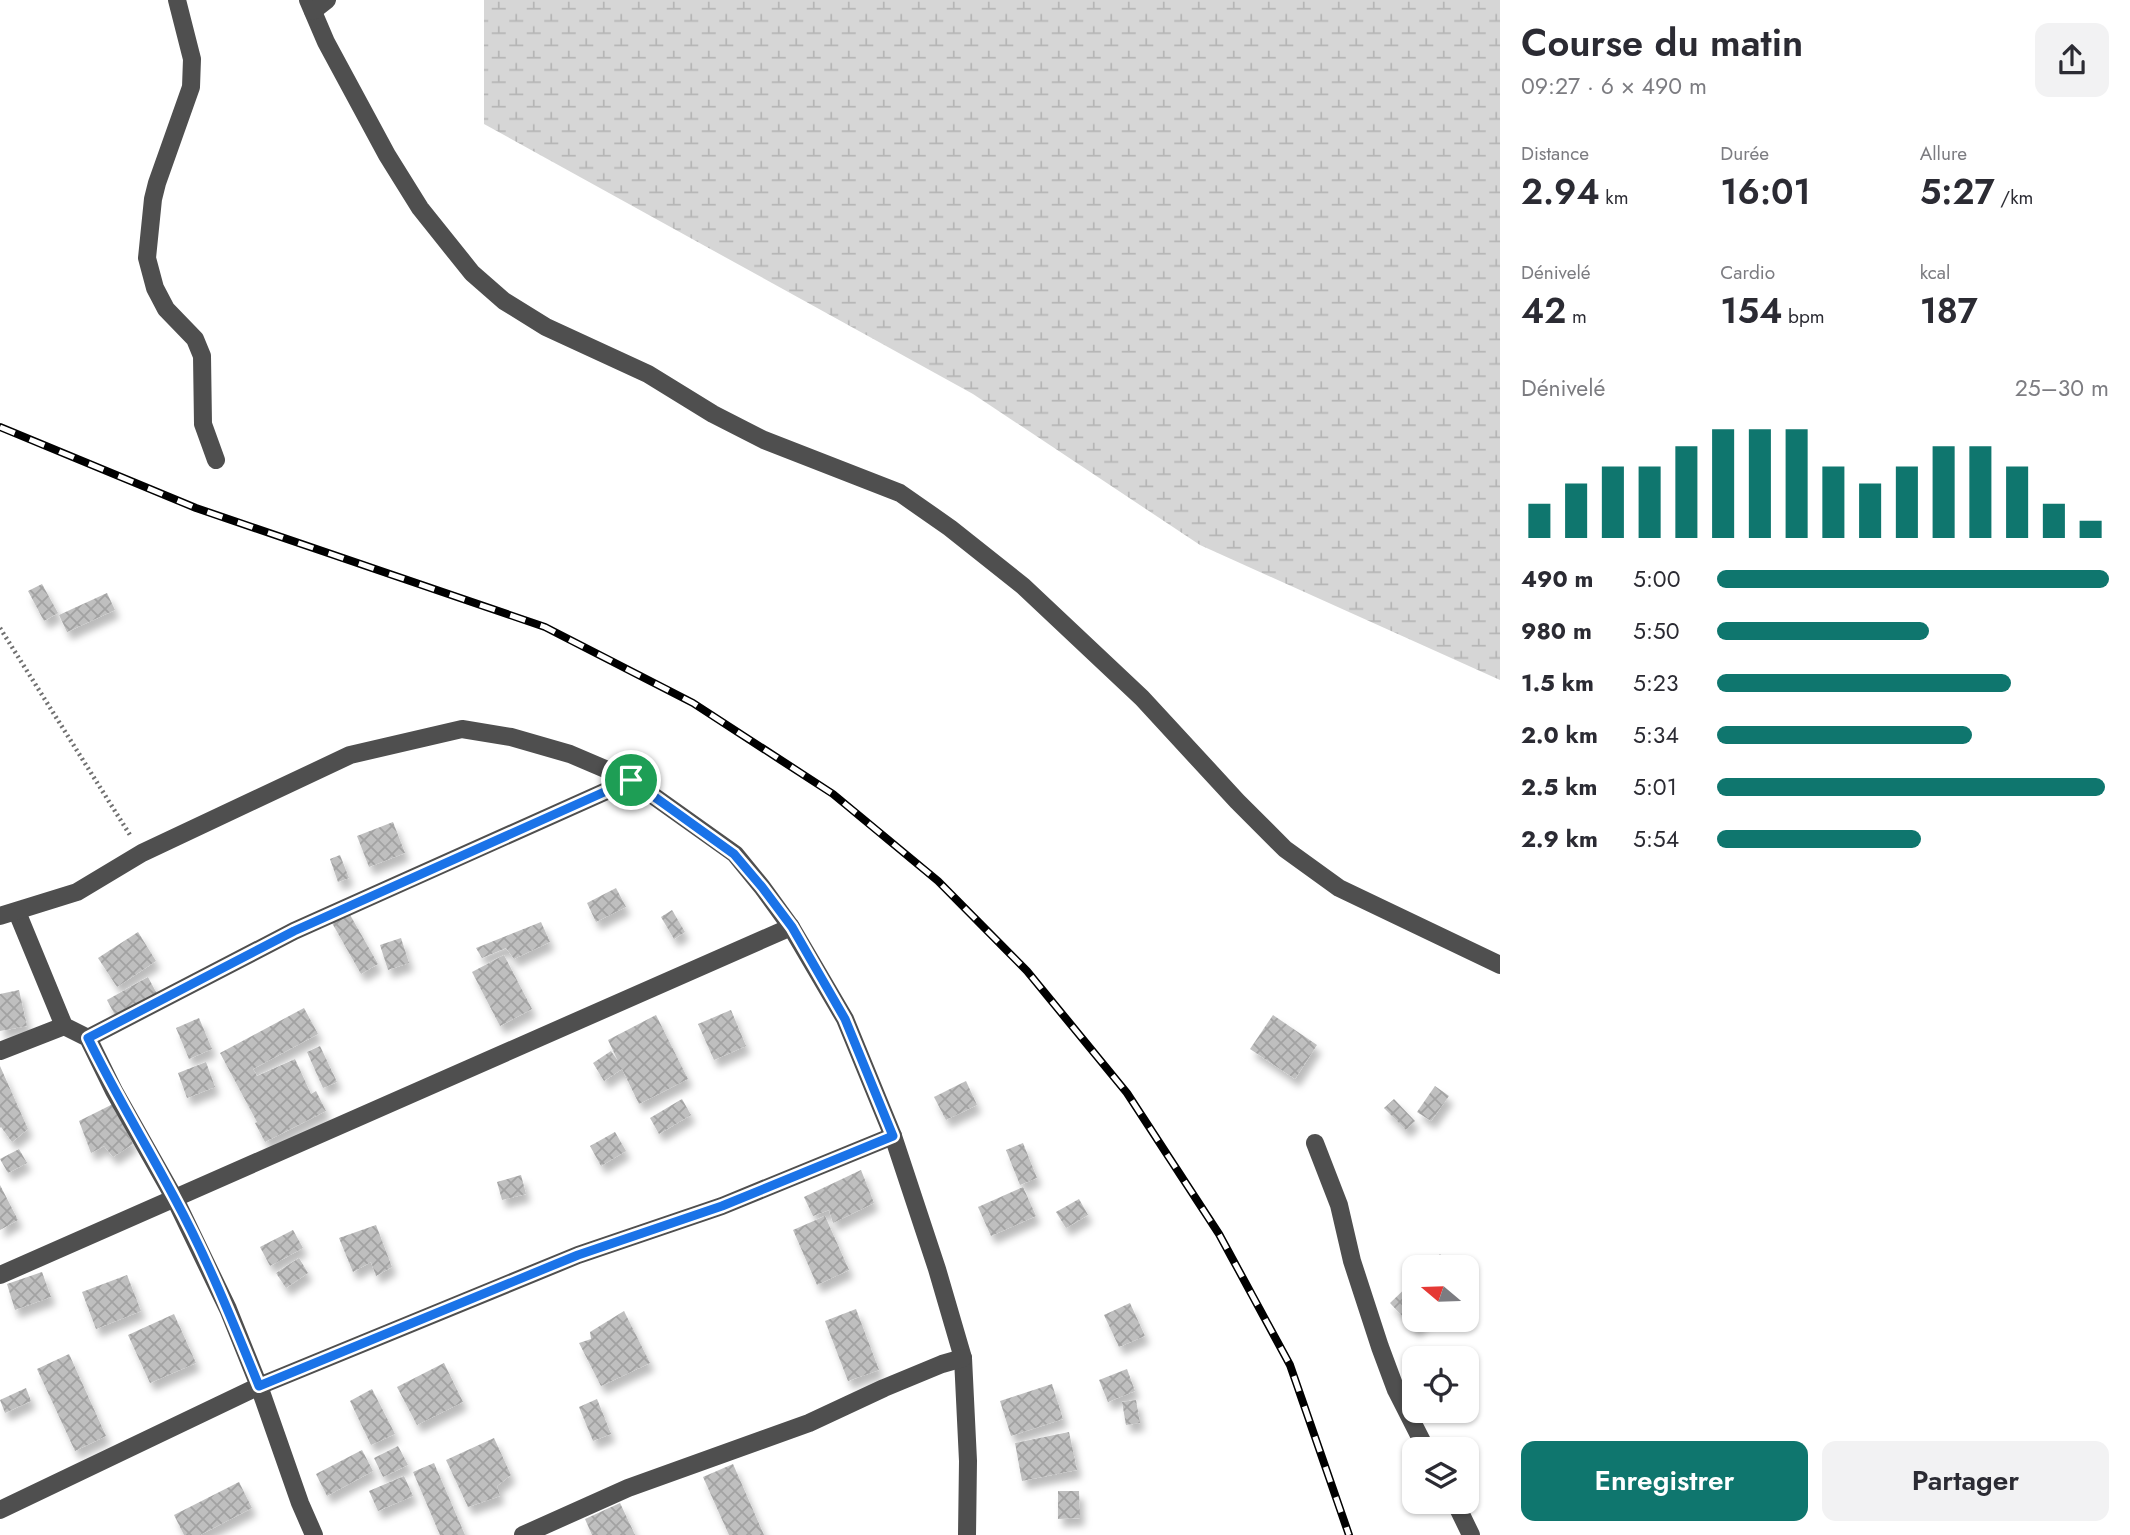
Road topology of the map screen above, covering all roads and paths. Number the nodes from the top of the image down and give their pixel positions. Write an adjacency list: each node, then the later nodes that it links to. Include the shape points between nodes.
1 (177, 0): 3 (street, via 192,60 191,87 155,191 147,258 166,309 195,339 202,356 203,424)
2 (316, 4): 9 (street, via 326,42 387,155 472,273 504,300 546,327 648,374 764,440 900,494 1023,586 1142,698 1285,849 1339,888)
3 (215, 460)
4 (0, 628): 6 (path)
5 (631, 780): 6 (street, via 570,754 462,729 350,755); 8 (street, via 734,854); 11 (street, via 294,931)
6 (142, 853): 7 (street, via 77,892)
7 (8, 914): 10 (street)
8 (792, 927): 13 (street, via 845,1019); 15 (street)
9 (1500, 965)
10 (64, 1026): 11 (street); 12 (street)
11 (88, 1038): 15 (street)
12 (0, 1051)
13 (893, 1136): 17 (street); 18 (street, via 722,1206 578,1255)
14 (1315, 1143): 19 (street, via 1339,1205 1380,1347)
15 (175, 1199): 16 (street); 18 (street)
16 (0, 1275)
17 (963, 1358): 23 (street, via 797,1428 628,1488); 24 (street)
18 (259, 1386): 20 (street); 22 (street)
19 (1420, 1437)
20 (0, 1510)
21 (1462, 1514): 25 (street)
22 (314, 1535)
23 (523, 1535)
24 (967, 1535)
25 (1471, 1535)

